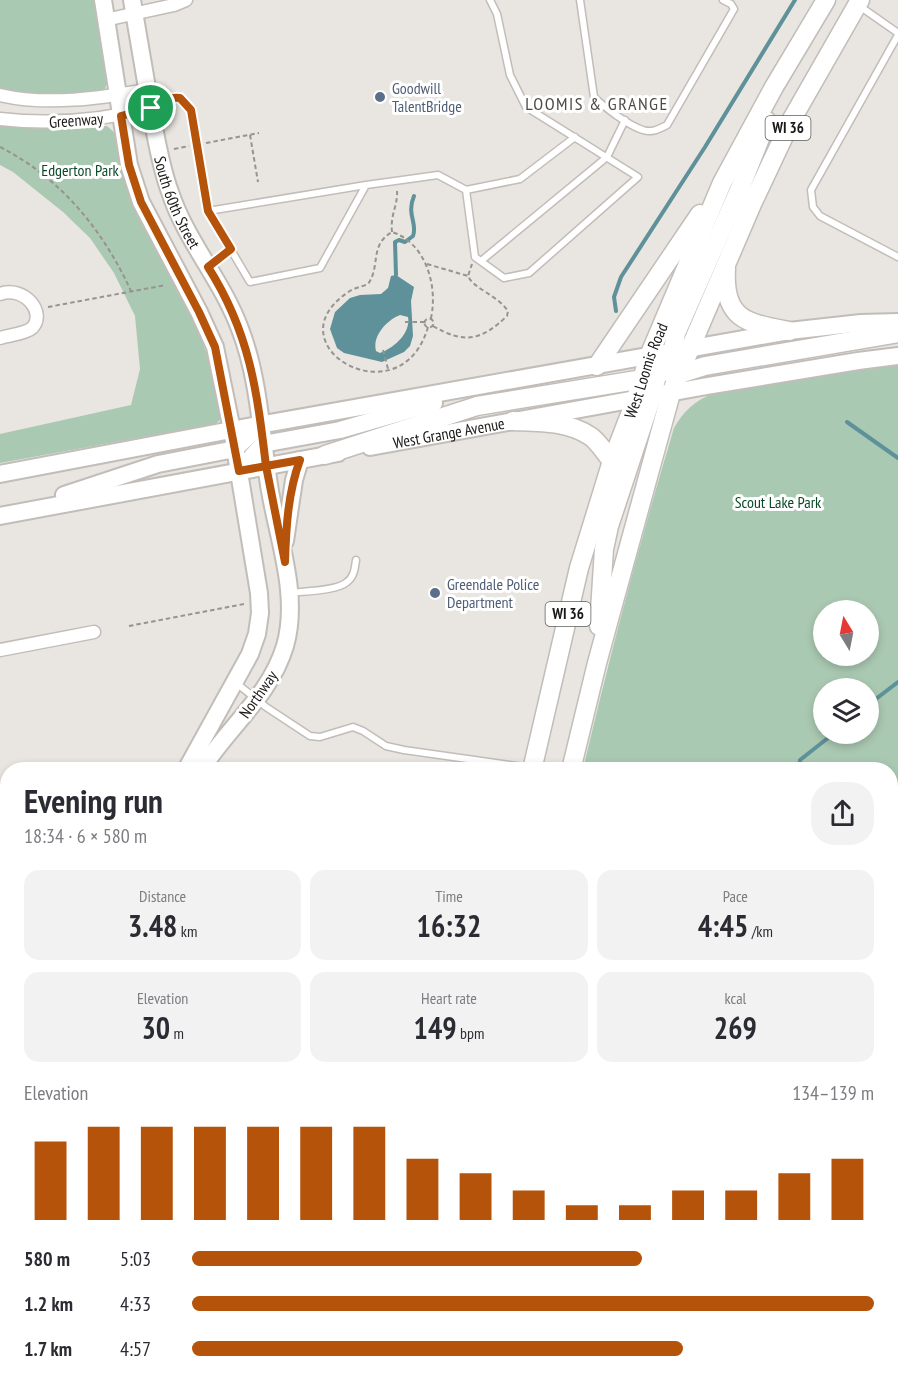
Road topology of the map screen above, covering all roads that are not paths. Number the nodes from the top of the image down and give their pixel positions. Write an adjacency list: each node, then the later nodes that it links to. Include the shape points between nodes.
1 (103, 0): 9 (street, South 60th Street)
2 (186, 0): 8 (street, via 174,5)
3 (490, 0): 19 (lane, via 497,14 510,75 526,107)
4 (580, 0): 18 (lane, via 594,97)
5 (723, 0): 18 (lane, via 734,9 667,125 659,130 643,130)
6 (826, 0): 11 (main road, West Loomis Road / WI 36)
7 (856, 2): 10 (lane); 28 (main road, West Loomis Road / WI 36, via 792,119)
8 (134, 7): 9 (street); 12 (street, South 60th Street)
9 (105, 20): 14 (street, South 60th Street)
10 (898, 34): 26 (lane, via 811,190 813,207 819,216)
11 (785, 68): 21 (main road, West Loomis Road / WI 36); 37 (main road, via 741,186 676,333)
12 (148, 90): 14 (street, Greenway); 15 (street, South 60th Street)
13 (0, 95): 14 (street, Greenway, via 48,99)
14 (117, 95): 16 (street, South 60th Street)
15 (151, 108): 16 (street, Greenway); 24 (lane, via 172,97 186,102 191,110); 29 (street, South 60th Street, via 169,190 189,237)
16 (121, 116): 17 (street, Greenway, via 62,123); 41 (street, South 60th Street, via 129,165 141,202 215,347)
17 (0, 119)
18 (625, 120): 20 (lane)
19 (575, 137): 20 (lane); 23 (lane, via 519,179)
20 (607, 157): 27 (lane); 27 (lane, via 638,177 529,273 504,278)
21 (722, 183): 36 (main road); 37 (main road, West Loomis Road / WI 36)
22 (366, 185): 23 (lane, via 438,175); 24 (lane); 25 (lane, via 320,268 250,282)
23 (466, 190): 27 (lane)
24 (208, 211): 25 (lane)
25 (231, 249): 29 (lane)
26 (898, 256)
27 (478, 259)
28 (727, 262): 32 (main road, via 727,292 739,316 754,324); 37 (main road, West Loomis Road / WI 36)
29 (208, 267): 40 (street, South 60th Street, via 241,329)
30 (0, 294): 34 (street, via 13,291 26,297 35,309 36,321 25,332)
31 (898, 322): 32 (street, West Grange Avenue)
32 (789, 331): 37 (street, West Grange Avenue)
33 (898, 333): 37 (main road)
34 (0, 338)
35 (898, 356): 37 (street, West Grange Avenue)
36 (597, 366): 37 (street, West Grange Avenue); 38 (street, West Grange Avenue)
37 (662, 375): 39 (street, West Grange Avenue); 44 (main road, via 477,406); 46 (main road, West Loomis Road / WI 36); 56 (main road, West Loomis Road / WI 36); 56 (main road, via 609,526)
38 (491, 384): 40 (street, West Grange Avenue); 42 (street, via 364,425)
39 (513, 421): 44 (street, West Grange Avenue); 46 (main road, via 574,428 592,437)
40 (261, 424): 41 (street, West Grange Avenue); 42 (street, South 60th Street); 43 (street)
41 (232, 430): 43 (street, South 60th Street); 49 (street, West Grange Avenue)
42 (263, 444): 47 (street, South 60th Street); 48 (street)
43 (235, 449): 48 (street, South 60th Street); 50 (street, via 158,464)
44 (325, 455): 45 (street, West Grange Avenue)
45 (300, 460): 47 (street, West Grange Avenue); 52 (street, via 286,527)
46 (612, 460): 62 (main road, West Loomis Road / WI 36, via 579,568)
47 (266, 466): 48 (street, West Grange Avenue); 52 (street, Northway)
48 (239, 471): 50 (street, West Grange Avenue); 57 (street, Northway, via 261,614 250,654)
49 (0, 474)
50 (3, 516)
51 (356, 561): 53 (lane, via 348,582)
52 (285, 562): 53 (street, Northway)
53 (290, 593): 58 (street, Northway, via 285,648 274,675)
54 (94, 632): 55 (street)
55 (0, 651)
56 (597, 663): 63 (main road, West Loomis Road / WI 36)
57 (235, 682): 58 (lane); 59 (street, Northway)
58 (257, 700): 60 (street, Northway); 61 (lane, via 310,736 320,737 353,727 387,746)
59 (190, 762)
60 (207, 762)
61 (487, 762)
62 (537, 762)
63 (573, 762)

